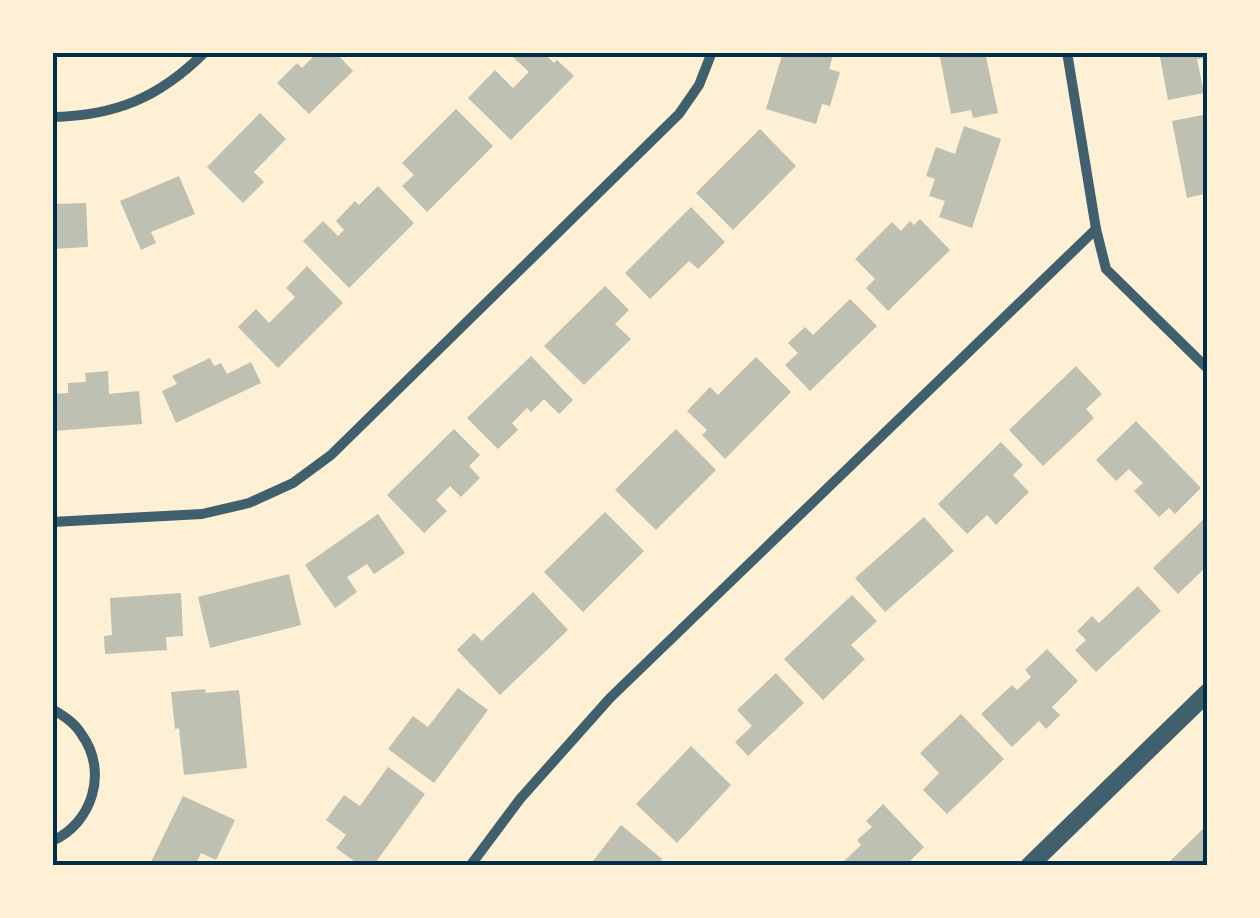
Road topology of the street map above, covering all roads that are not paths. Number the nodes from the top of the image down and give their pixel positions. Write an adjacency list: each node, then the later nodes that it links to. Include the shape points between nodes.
1 (205, 52): 4 (street, via 154,94 119,109)
2 (712, 52): 7 (street, via 679,114 331,455 293,483 202,514)
3 (1068, 52): 5 (street)
4 (52, 117)
5 (1096, 230): 6 (street, via 1106,269); 11 (street, via 610,698)
6 (1208, 370)
7 (52, 522)
8 (1208, 692): 12 (street)
9 (52, 710): 10 (street, via 84,736 96,780 79,822)
10 (52, 841)
11 (470, 866)
12 (1029, 866)

